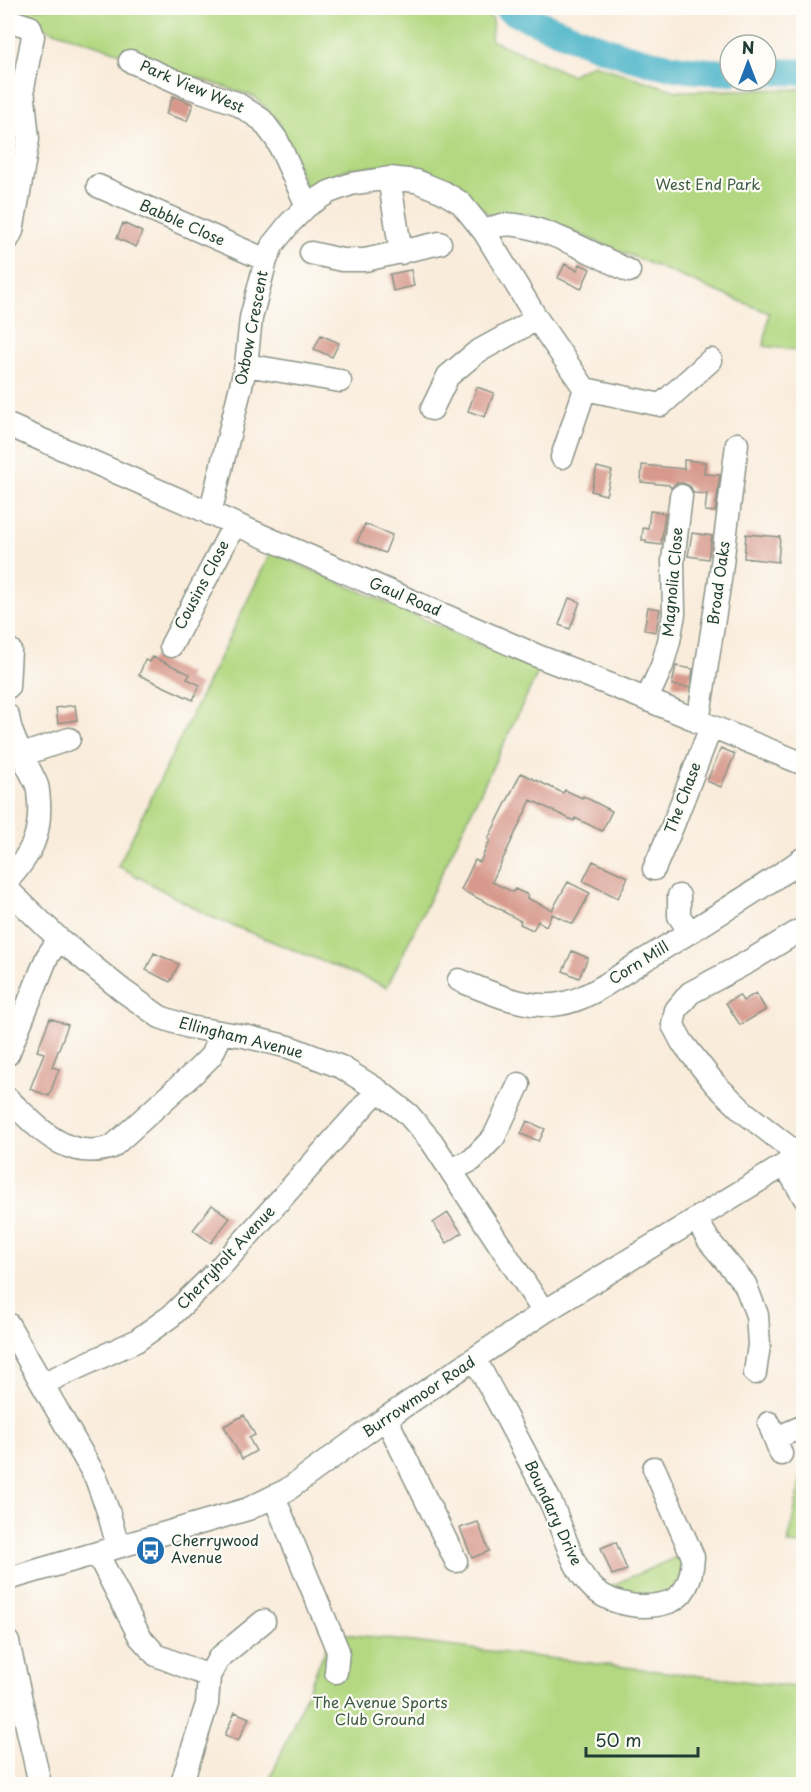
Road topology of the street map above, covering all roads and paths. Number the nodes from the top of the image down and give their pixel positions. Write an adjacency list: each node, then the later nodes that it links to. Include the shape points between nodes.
1 (8, 20): 3 (street, via 30,27 33,36)
2 (130, 60): 7 (street, Park View West, via 236,103 262,120 277,140)
3 (15, 87): 5 (street, via 28,139)
4 (389, 178): 7 (street, Oxbow Crescent, via 351,184); 8 (street, Oxbow Crescent, via 416,181 443,192 461,203); 12 (street)
5 (14, 186): 9 (street, via 12,231)
6 (98, 186): 13 (street, Babble Close)
7 (307, 206): 13 (street, Oxbow Crescent, via 273,244)
8 (485, 232): 14 (street, via 502,225 525,227 550,234); 15 (street, Oxbow Crescent)
9 (8, 238)
10 (440, 243): 12 (street)
11 (311, 252): 12 (street, via 342,260 365,260)
12 (401, 252)
13 (266, 260): 17 (street, Oxbow Crescent, via 251,318)
14 (629, 272)
15 (537, 319): 19 (street, Oxbow Crescent); 20 (street, via 477,352 448,376)
16 (711, 360): 19 (street, via 662,405)
17 (246, 365): 18 (street); 25 (street, Oxbow Crescent)
18 (340, 381)
19 (585, 389): 23 (street)
20 (432, 409)
21 (8, 425): 25 (street, Gaul Road)
22 (737, 444): 32 (street, Broad Oaks)
23 (562, 457)
24 (681, 496): 30 (street, Magnolia Close, via 673,561 671,632)
25 (210, 514): 26 (street, Gaul Road)
26 (234, 525): 27 (street, Cousins Close); 30 (street, Gaul Road)
27 (171, 646)
28 (10, 650): 29 (street)
29 (8, 687)
30 (647, 699): 32 (street, Gaul Road)
31 (8, 716): 34 (street, via 10,731)
32 (704, 724): 35 (street, Gaul Road); 37 (street, The Chase, via 673,825)
33 (69, 739): 34 (street)
34 (22, 755): 38 (street, via 38,787 40,823 32,846)
35 (804, 764)
36 (804, 858): 42 (street, Corn Mill)
37 (654, 869)
38 (8, 880)
39 (8, 890): 43 (street, Ellingham Avenue)
40 (679, 896): 42 (street, via 679,916)
41 (804, 928): 50 (street, via 690,993 676,1010 673,1025 715,1084 786,1145)
42 (690, 932): 44 (street, Corn Mill, via 606,984 560,1004 507,999)
43 (59, 939): 45 (street, Ellingham Avenue, via 160,1017); 46 (street, via 47,957)
44 (459, 980)
45 (222, 1033): 48 (street, Ellingham Avenue, via 290,1047 340,1067); 49 (street, via 211,1056 112,1147 78,1150 53,1140)
46 (8, 1054)
47 (519, 1084): 51 (street, via 494,1137 472,1160)
48 (378, 1090): 51 (street, Ellingham Avenue, via 408,1114); 58 (street, Cherryholt Avenue, via 215,1273 171,1316 136,1341)
49 (8, 1099)
50 (794, 1159): 52 (street); 53 (street, Burrowmoor Road)
51 (451, 1170): 54 (street, Ellingham Avenue)
52 (804, 1197)
53 (696, 1219): 54 (street, Burrowmoor Road); 57 (street, via 745,1284 757,1315 759,1345)
54 (544, 1312): 56 (street, Burrowmoor Road)
55 (8, 1324): 58 (street)
56 (475, 1359): 59 (street, Burrowmoor Road); 62 (street, Boundary Drive, via 552,1503 578,1568 594,1589 622,1604 659,1605 675,1599 688,1584 692,1570 693,1557)
57 (755, 1373)
58 (42, 1384): 64 (street, via 96,1478 109,1514)
59 (386, 1418): 63 (street, Burrowmoor Road); 65 (street)
60 (804, 1426): 61 (street)
61 (775, 1438)
62 (654, 1468)
63 (274, 1497): 64 (street, Burrowmoor Road, via 248,1509); 69 (street, via 338,1651)
64 (107, 1550): 66 (street, Burrowmoor Road); 70 (street, via 140,1637 156,1655)
65 (456, 1562)
66 (8, 1579)
67 (264, 1621): 70 (street, via 219,1659)
68 (8, 1642): 72 (street)
69 (336, 1672)
70 (209, 1676): 71 (street, via 207,1704)
71 (183, 1779)
72 (40, 1785)

